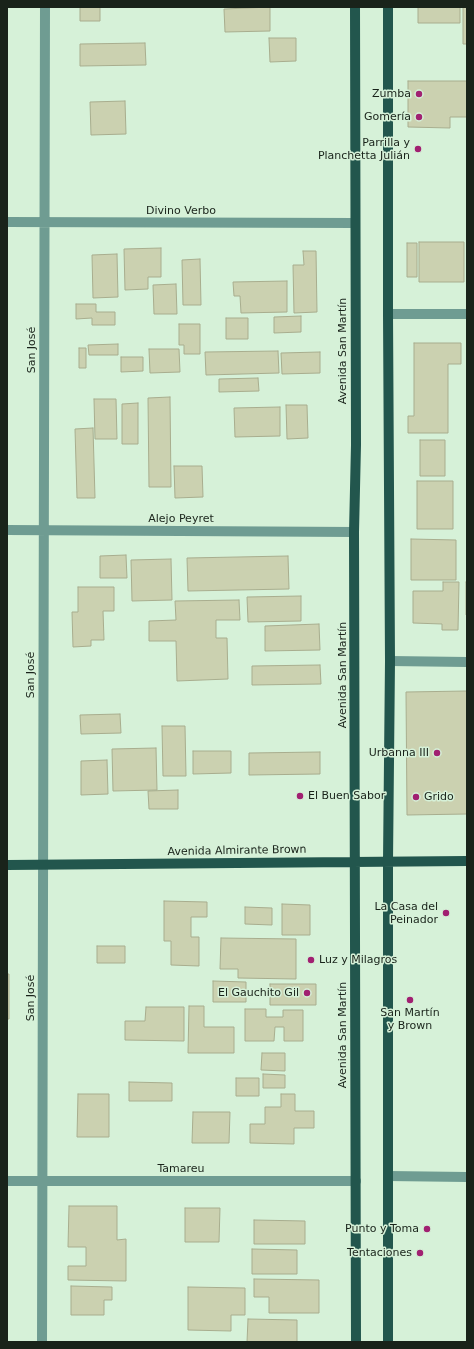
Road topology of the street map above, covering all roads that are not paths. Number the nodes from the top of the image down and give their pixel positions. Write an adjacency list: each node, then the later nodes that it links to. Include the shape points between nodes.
1 (45, 7): 5 (street, San José)
2 (355, 7): 6 (main road, Avenida San Martín)
3 (388, 7): 7 (main road)
4 (7, 222): 5 (street, Divino Verbo)
5 (44, 222): 6 (street, Divino Verbo); 10 (street, San José)
6 (356, 223): 11 (main road, Avenida San Martín)
7 (388, 314): 8 (street); 12 (main road)
8 (467, 314)
9 (7, 530): 10 (street, Alejo Peyret)
10 (43, 530): 11 (street, Alejo Peyret); 18 (street, San José)
11 (354, 532): 16 (main road, Avenida San Martín)
12 (390, 661): 13 (street); 14 (main road)
13 (467, 662)
14 (388, 861): 15 (main road, Avenida Almirante Brown); 16 (main road, Avenida Almirante Brown); 19 (main road)
15 (467, 861)
16 (355, 862): 18 (main road, Avenida Almirante Brown); 23 (main road, Avenida San Martín)
17 (7, 865): 18 (main road, Avenida Almirante Brown)
18 (43, 865): 22 (street, San José)
19 (388, 1176): 20 (street); 26 (main road)
20 (467, 1177)
21 (7, 1181): 22 (street, Tamareu)
22 (42, 1181): 23 (street, Tamareu); 24 (street, San José)
23 (356, 1181): 25 (main road, Avenida San Martín)
24 (42, 1342)
25 (356, 1342)
26 (388, 1342)

